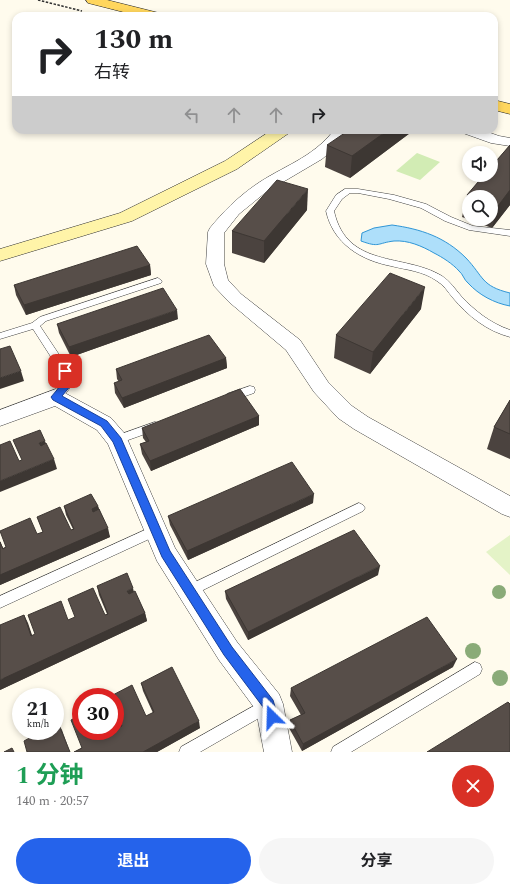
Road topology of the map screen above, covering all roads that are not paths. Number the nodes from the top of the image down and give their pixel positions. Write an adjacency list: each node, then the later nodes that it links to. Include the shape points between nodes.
1 (92, 0): 2 (main road)
2 (138, 12)
3 (498, 105): 4 (main road)
4 (510, 109)
5 (277, 134): 10 (street, via 232,165 126,217)
6 (339, 134): 21 (street, via 317,156 260,189 233,211 216,232 215,264 220,282 235,298 293,345 321,388 345,412)
7 (479, 134): 8 (street)
8 (510, 142)
9 (510, 233): 13 (lane, via 472,228 423,206 358,191 348,191 339,197 330,211 333,225 340,238 353,248 380,260 423,270 441,278 475,316)
10 (0, 255)
11 (158, 281): 12 (lane, via 43,319)
12 (35, 325): 14 (lane); 16 (lane, via 65,371 67,384)
13 (510, 334)
14 (0, 336)
15 (250, 390): 17 (lane)
16 (56, 397): 18 (street); 20 (street, via 104,424)
17 (220, 401)
18 (0, 418)
19 (162, 424): 20 (lane)
20 (117, 440): 23 (street)
21 (510, 507)
22 (359, 508): 24 (lane)
23 (156, 530): 24 (street, via 166,554); 25 (lane)
24 (190, 591): 27 (street, via 228,651)
25 (0, 602)
26 (475, 669): 30 (lane)
27 (268, 704): 28 (lane); 29 (street, via 278,742)
28 (186, 752)
29 (278, 752)
30 (338, 752)

